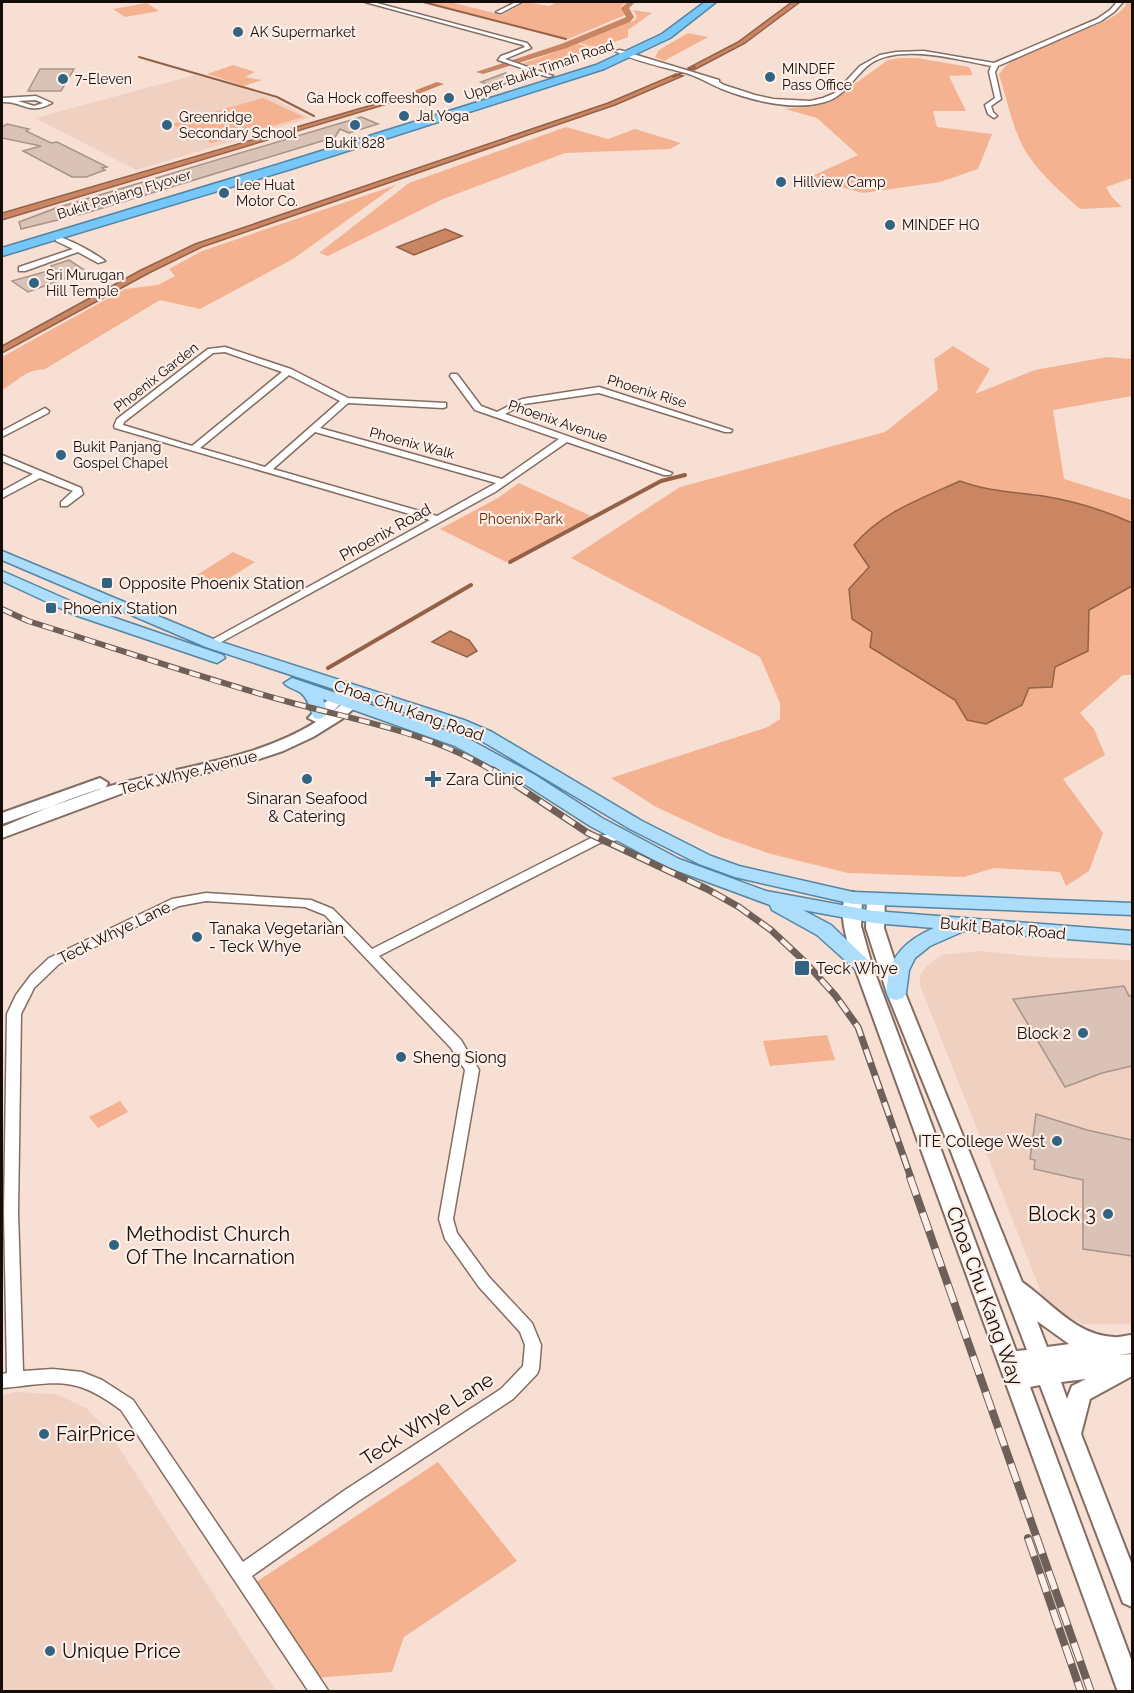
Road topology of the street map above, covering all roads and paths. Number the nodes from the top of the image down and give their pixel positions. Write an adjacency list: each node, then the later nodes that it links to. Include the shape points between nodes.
1 (368, 2): 15 (street, via 529,45 501,58)
2 (505, 2): 6 (street)
3 (695, 2): 8 (highway, Upper Bukit Timah Road)
4 (711, 2): 9 (highway, Upper Bukit Timah Road)
5 (1120, 2): 14 (street, via 1114,11 1097,21)
6 (517, 3): 7 (street)
7 (499, 12)
8 (669, 21): 9 (highway); 12 (highway, Upper Bukit Timah Road)
9 (686, 22): 10 (highway, Upper Bukit Timah Road)
10 (648, 46): 11 (highway, Upper Bukit Timah Road); 13 (highway, via 646,56)
11 (630, 54): 12 (highway, Upper Bukit Timah Road); 13 (street)
12 (616, 56): 13 (highway); 15 (highway, Upper Bukit Timah Road); 19 (highway, Upper Bukit Timah Road, via 412,128)
13 (653, 62): 14 (street, via 757,96 797,104 830,98 864,64 882,56 937,54)
14 (995, 65): 17 (street, via 992,72 998,99 988,105)
15 (550, 75): 18 (highway, Upper Bukit Timah Road)
16 (5, 100): 16 (street, via 36,98 49,103 34,108)
17 (994, 116)
18 (255, 170): 21 (highway, via 236,172); 22 (highway, Bukit Panjang Flyover)
19 (90, 226): 20 (highway); 24 (highway, Bukit Panjang Flyover)
20 (59, 239): 23 (street); 25 (highway)
21 (2, 240)
22 (2, 246)
23 (80, 249): 26 (street); 27 (street)
24 (2, 252)
25 (2, 259)
26 (101, 261)
27 (22, 269)
28 (288, 371): 30 (street, Phoenix Garden); 38 (street); 38 (street, Phoenix Garden, via 217,349 118,426)
29 (454, 376): 33 (street, Phoenix Avenue, via 478,408)
30 (346, 400): 31 (street, Phoenix Garden); 34 (street)
31 (443, 405)
32 (45, 411): 35 (street)
33 (497, 415): 36 (street, Phoenix Rise, via 522,402 599,390 724,429); 37 (street, Phoenix Avenue)
34 (313, 429): 40 (street); 43 (street, Phoenix Walk)
35 (2, 434)
36 (711, 435)
37 (566, 438): 41 (street, Phoenix Avenue); 43 (street, Phoenix Road)
38 (194, 449): 40 (street, Phoenix Garden)
39 (2, 458): 42 (street)
40 (267, 470): 46 (street, Phoenix Garden)
41 (668, 473)
42 (40, 474): 44 (street); 45 (street, via 78,490)
43 (504, 482): 46 (street, Phoenix Road)
44 (2, 495)
45 (64, 504)
46 (440, 520): 53 (street, Phoenix Road)
47 (2, 555): 49 (main road, Choa Chu Kang Road)
48 (2, 575): 50 (main road, Choa Chu Kang Road)
49 (51, 577): 50 (main road, via 58,585 53,592); 51 (main road, Choa Chu Kang Road)
50 (28, 590): 52 (main road, Choa Chu Kang Road)
51 (86, 592): 52 (main road, via 72,592 64,597); 53 (main road, Choa Chu Kang Road)
52 (77, 610): 54 (main road, Choa Chu Kang Road)
53 (212, 644): 55 (main road, Choa Chu Kang Road)
54 (305, 687): 55 (main road, Choa Chu Kang Road); 56 (main road, via 314,697)
55 (350, 697): 56 (main road, Teck Whye Avenue); 58 (main road, Choa Chu Kang Road, via 461,742 529,779); 59 (main road, Teck Whye Avenue, via 294,740 255,757 117,789); 61 (main road, Choa Chu Kang Road, via 458,724 705,860)
56 (320, 714): 57 (main road, Teck Whye Avenue, via 297,729 249,748 100,783)
57 (2, 819)
58 (596, 831): 60 (main road, Choa Chu Kang Road, via 621,836 673,863); 66 (street)
59 (2, 833)
60 (763, 897): 61 (main road, Choa Chu Kang Road); 67 (main road, via 824,930)
61 (853, 905): 62 (main road, Choa Chu Kang Road); 67 (main road, Choa Chu Kang Way, via 852,926)
62 (875, 907): 63 (main road, Bukit Batok Road); 64 (main road, Bukit Batok Road); 68 (main road, Choa Chu Kang Way, via 875,928)
63 (1132, 909)
64 (962, 924): 65 (main road, Bukit Batok Road); 68 (main road, via 911,950 899,969)
65 (1132, 938)
66 (371, 955): 74 (street, Teck Whye Lane, via 329,912 318,906 206,897 170,905 73,950 34,979 14,1014); 76 (street, Teck Whye Lane, via 456,1044 472,1070 446,1218 450,1235 484,1282 526,1328 533,1345 531,1369 507,1394)
67 (863, 965): 73 (main road, Choa Chu Kang Way)
68 (896, 993): 69 (main road, Choa Chu Kang Way)
69 (1011, 1284): 70 (main road, via 1041,1312 1077,1337); 71 (main road, Choa Chu Kang Way)
70 (1123, 1346): 71 (main road)
71 (1044, 1365): 72 (main road); 73 (main road); 75 (main road, Choa Chu Kang Way)
72 (1132, 1365): 75 (main road, via 1080,1393)
73 (1011, 1371): 79 (main road, Choa Chu Kang Way)
74 (8, 1380): 76 (street, Teck Whye Lane, via 64,1376 90,1381 127,1405)
75 (1070, 1433): 77 (main road, Choa Chu Kang Way)
76 (241, 1574): 78 (street, Teck Whye Lane)
77 (1132, 1595)
78 (320, 1692)
79 (1131, 1692)

